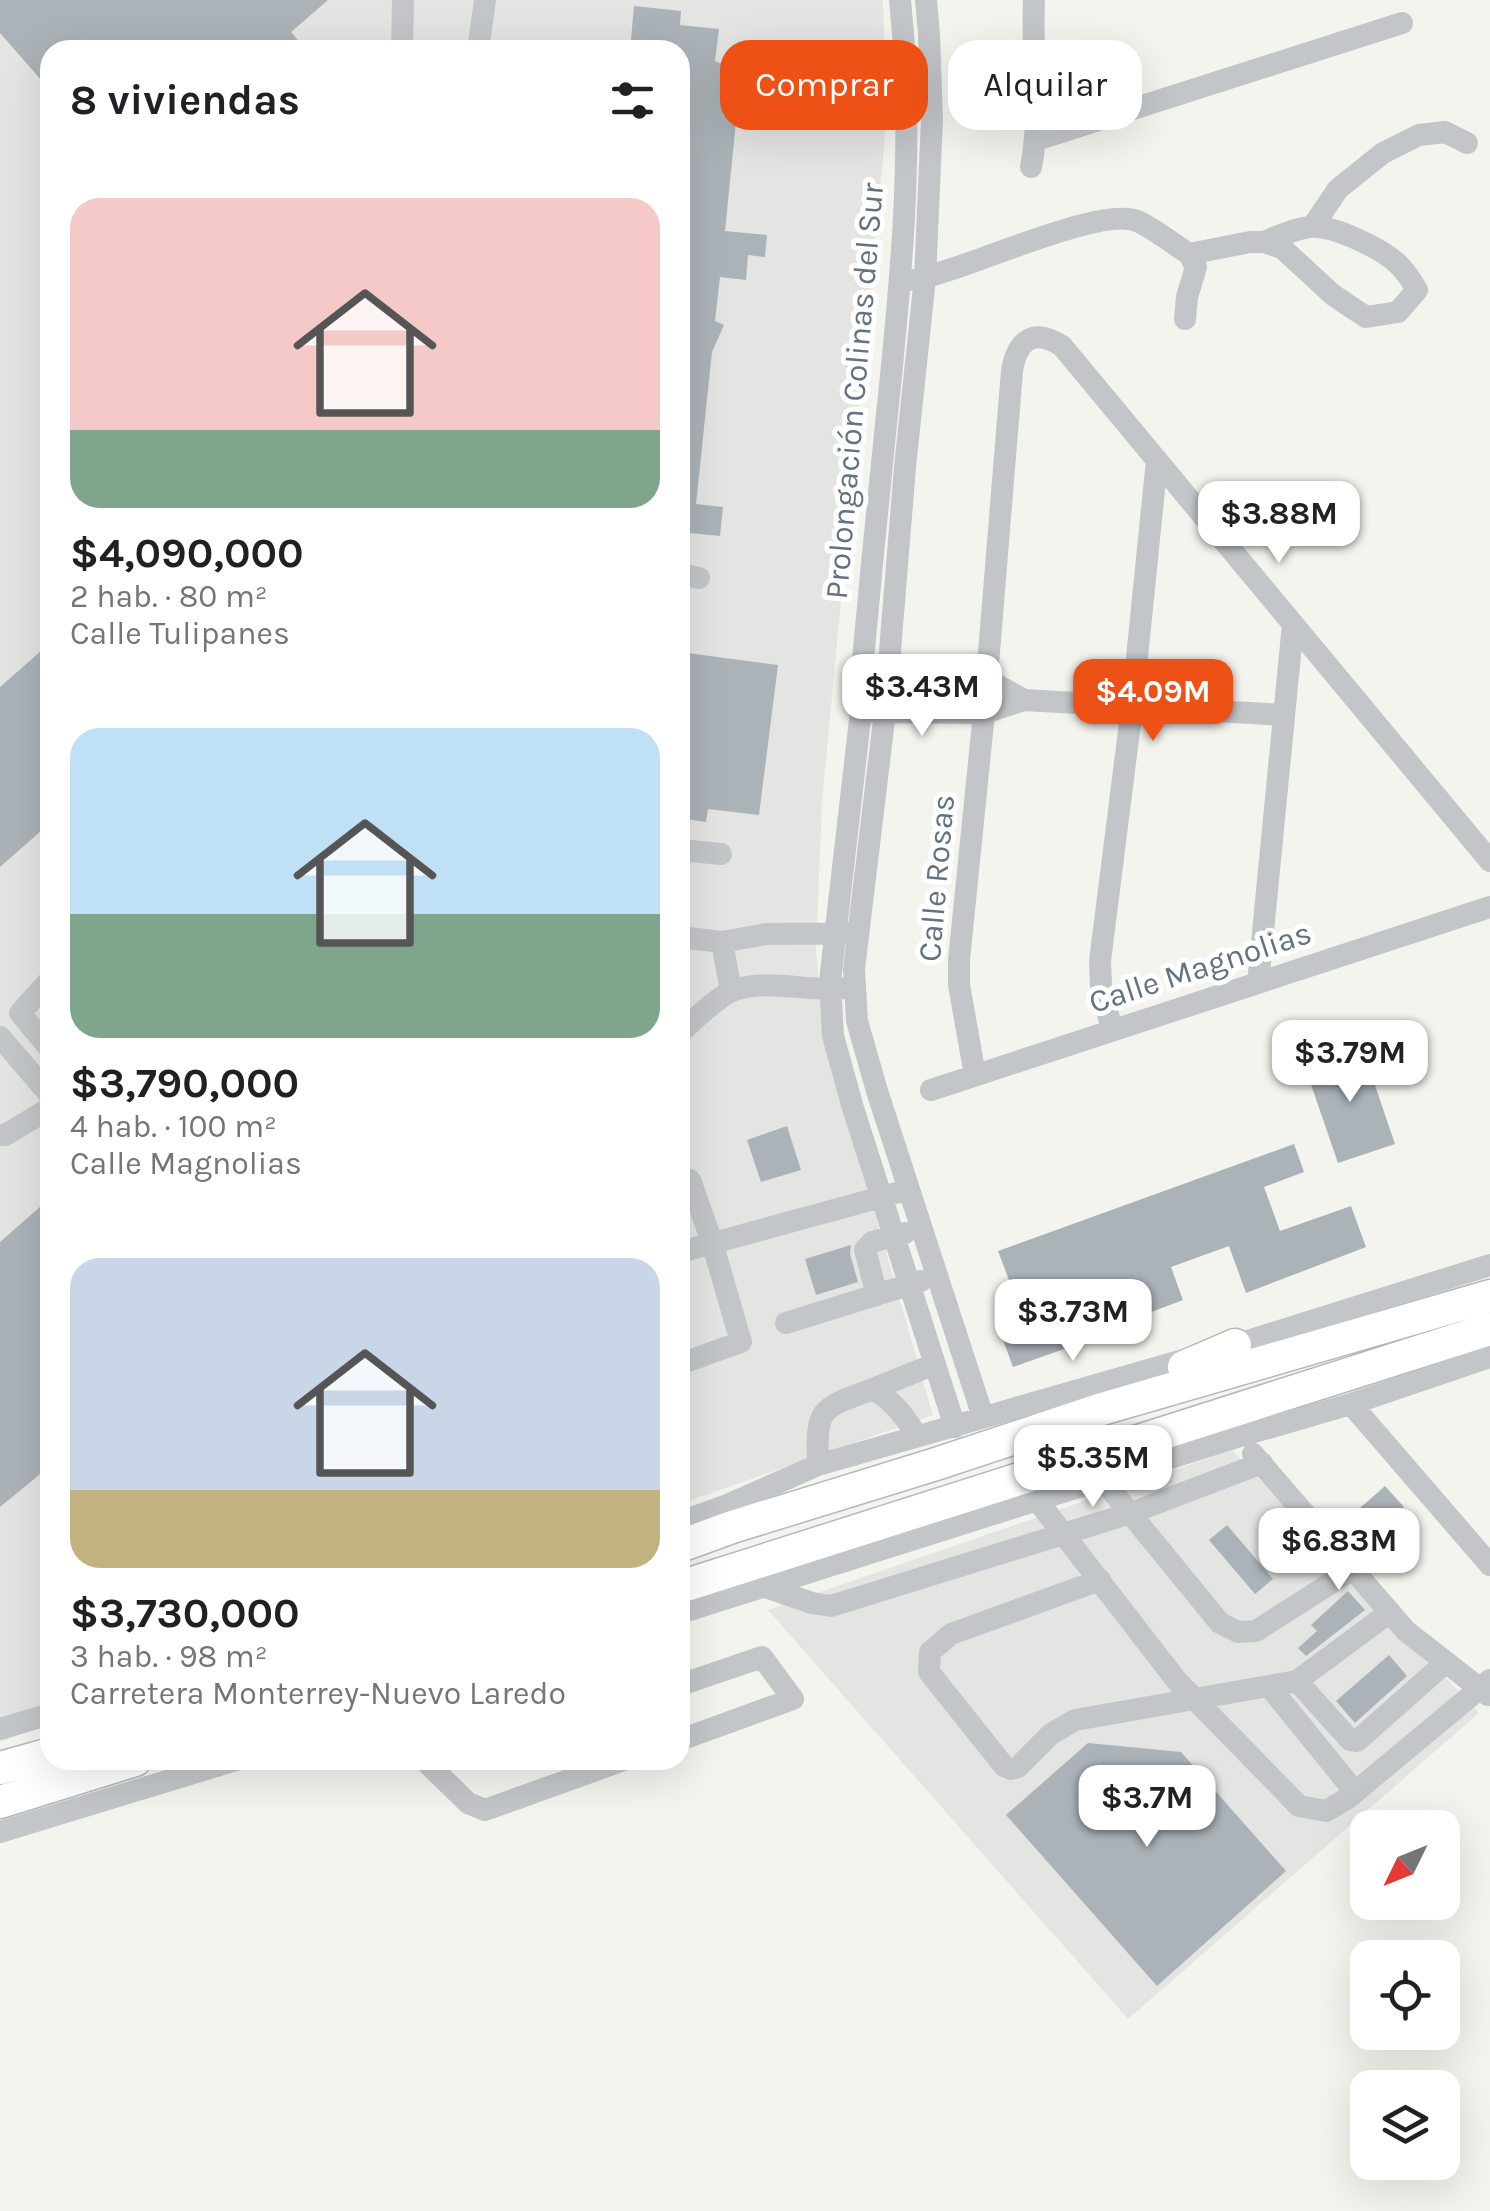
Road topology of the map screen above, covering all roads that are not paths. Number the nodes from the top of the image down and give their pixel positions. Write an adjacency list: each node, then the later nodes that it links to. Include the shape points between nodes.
1 (403, 0): 7 (street)
2 (485, 0): 8 (street)
3 (900, 0): 15 (street, Prolongación Colinas del Sur)
4 (926, 0): 15 (street, Prolongación Colinas del Sur, via 932,120)
5 (1034, 0): 9 (street)
6 (1402, 24): 9 (street)
7 (402, 40)
8 (479, 40)
9 (1036, 140): 11 (street)
10 (1467, 143): 12 (street, via 1445,132 1419,135 1383,153 1338,189)
11 (1031, 167)
12 (1313, 226): 13 (street); 13 (street, via 1396,262 1417,290 1398,312 1366,317 1282,248)
13 (1264, 242): 14 (street)
14 (1190, 254): 15 (street, via 1136,220 1116,217); 16 (street, via 1196,267)
15 (913, 280): 19 (street, Prolongación Colinas del Sur); 21 (street, Prolongación Colinas del Sur)
16 (1185, 319)
17 (1157, 460): 18 (street); 20 (street, Calle Rosas, via 1062,346 1035,337 1022,345 1012,371); 23 (street)
18 (1293, 624): 27 (street); 30 (street)
19 (886, 680): 20 (street); 21 (street); 25 (street, Prolongación Colinas del Sur)
20 (986, 680): 22 (street); 26 (street, Calle Rosas)
21 (860, 681): 24 (street, Prolongación Colinas del Sur)
22 (1024, 700): 23 (street); 26 (street)
23 (1132, 707): 27 (street); 41 (street, via 1100,961)
24 (861, 712): 25 (street); 32 (street, Prolongación Colinas del Sur)
25 (885, 712): 26 (street); 32 (street, Prolongación Colinas del Sur)
26 (984, 713): 44 (street, Calle Rosas, via 959,960)
27 (1284, 714): 35 (street)
28 (690, 851): 29 (street)
29 (721, 854)
30 (1490, 860)
31 (1490, 907): 35 (street, Calle Magnolias)
32 (848, 933): 34 (street); 36 (street, Prolongación Colinas del Sur); 37 (street, Prolongación Colinas del Sur)
33 (690, 938): 34 (street)
34 (722, 942): 39 (street)
35 (1258, 983): 41 (street, Calle Magnolias)
36 (856, 986): 37 (street); 50 (street, Prolongación Colinas del Sur, via 857,1020)
37 (830, 990): 39 (street); 51 (street, Prolongación Colinas del Sur, via 832,1036)
38 (40, 991): 43 (street, via 20,1013)
39 (731, 991): 40 (street)
40 (690, 1026)
41 (1112, 1030): 44 (street, Calle Magnolias)
42 (0, 1037): 45 (street)
43 (40, 1037)
44 (976, 1075): 46 (street, Calle Magnolias)
45 (40, 1083)
46 (931, 1090)
47 (40, 1114): 48 (street)
48 (0, 1135)
49 (690, 1180): 54 (street)
50 (909, 1190): 51 (street); 52 (street, Prolongación Colinas del Sur)
51 (882, 1198): 53 (street, Prolongación Colinas del Sur); 54 (street)
52 (921, 1228): 53 (street); 57 (street, Prolongación Colinas del Sur)
53 (894, 1236): 58 (street, Prolongación Colinas del Sur); 59 (street, via 864,1250)
54 (712, 1242): 55 (street); 65 (street, via 740,1342)
55 (690, 1249)
56 (1490, 1265): 63 (street)
57 (937, 1276): 58 (street); 70 (street, Prolongación Colinas del Sur)
58 (909, 1284): 59 (street); 66 (street, Prolongación Colinas del Sur)
59 (876, 1295): 61 (street)
60 (1490, 1296): 69 (highway)
61 (786, 1323)
62 (1490, 1329): 87 (highway)
63 (1235, 1345): 69 (highway, via 1114,1397); 70 (street)
64 (1490, 1357): 68 (street)
65 (690, 1360)
66 (934, 1364): 67 (street); 71 (street, Prolongación Colinas del Sur)
67 (873, 1389): 72 (street, via 900,1409); 75 (street, via 832,1404 822,1416)
68 (1351, 1404): 73 (street); 84 (street)
69 (1102, 1409): 76 (highway)
70 (982, 1417): 71 (street)
71 (955, 1426): 72 (street)
72 (917, 1436): 75 (street)
73 (1237, 1437): 74 (street); 77 (street)
74 (1262, 1463): 80 (street); 85 (street)
75 (818, 1464): 79 (street)
76 (936, 1464): 79 (highway, via 897,1462); 82 (highway, via 732,1527)
77 (1103, 1480): 78 (street); 80 (street)
78 (1038, 1500): 83 (street); 88 (street)
79 (728, 1505): 81 (street)
80 (1130, 1513): 83 (street); 85 (street, via 1220,1623 1238,1632 1256,1631)
81 (690, 1529)
82 (690, 1531)
83 (1063, 1533): 86 (street); 88 (street, via 831,1606)
84 (1490, 1566)
85 (1353, 1570): 90 (street)
86 (1100, 1580): 96 (street); 96 (street, via 951,1634 930,1652 929,1672 1011,1769 1075,1720)
87 (690, 1584)
88 (765, 1587): 89 (street)
89 (690, 1610)
90 (1390, 1612): 91 (street); 93 (street)
91 (1445, 1662): 93 (street, via 1357,1742); 95 (street)
92 (690, 1682): 99 (street, via 762,1658 792,1699)
93 (1296, 1682): 94 (street)
94 (1269, 1686): 96 (street); 106 (street)
95 (1486, 1688): 106 (street)
96 (1195, 1700): 106 (street, via 1299,1806 1326,1811)
97 (40, 1717): 98 (street)
98 (0, 1729)
99 (690, 1736)
100 (40, 1765): 101 (highway)
101 (0, 1768)
102 (45, 1770): 107 (highway)
103 (203, 1770): 108 (street)
104 (434, 1770): 105 (street, via 468,1803 485,1810)
105 (590, 1770)
106 (1355, 1792)
107 (0, 1802)
108 (0, 1832)

